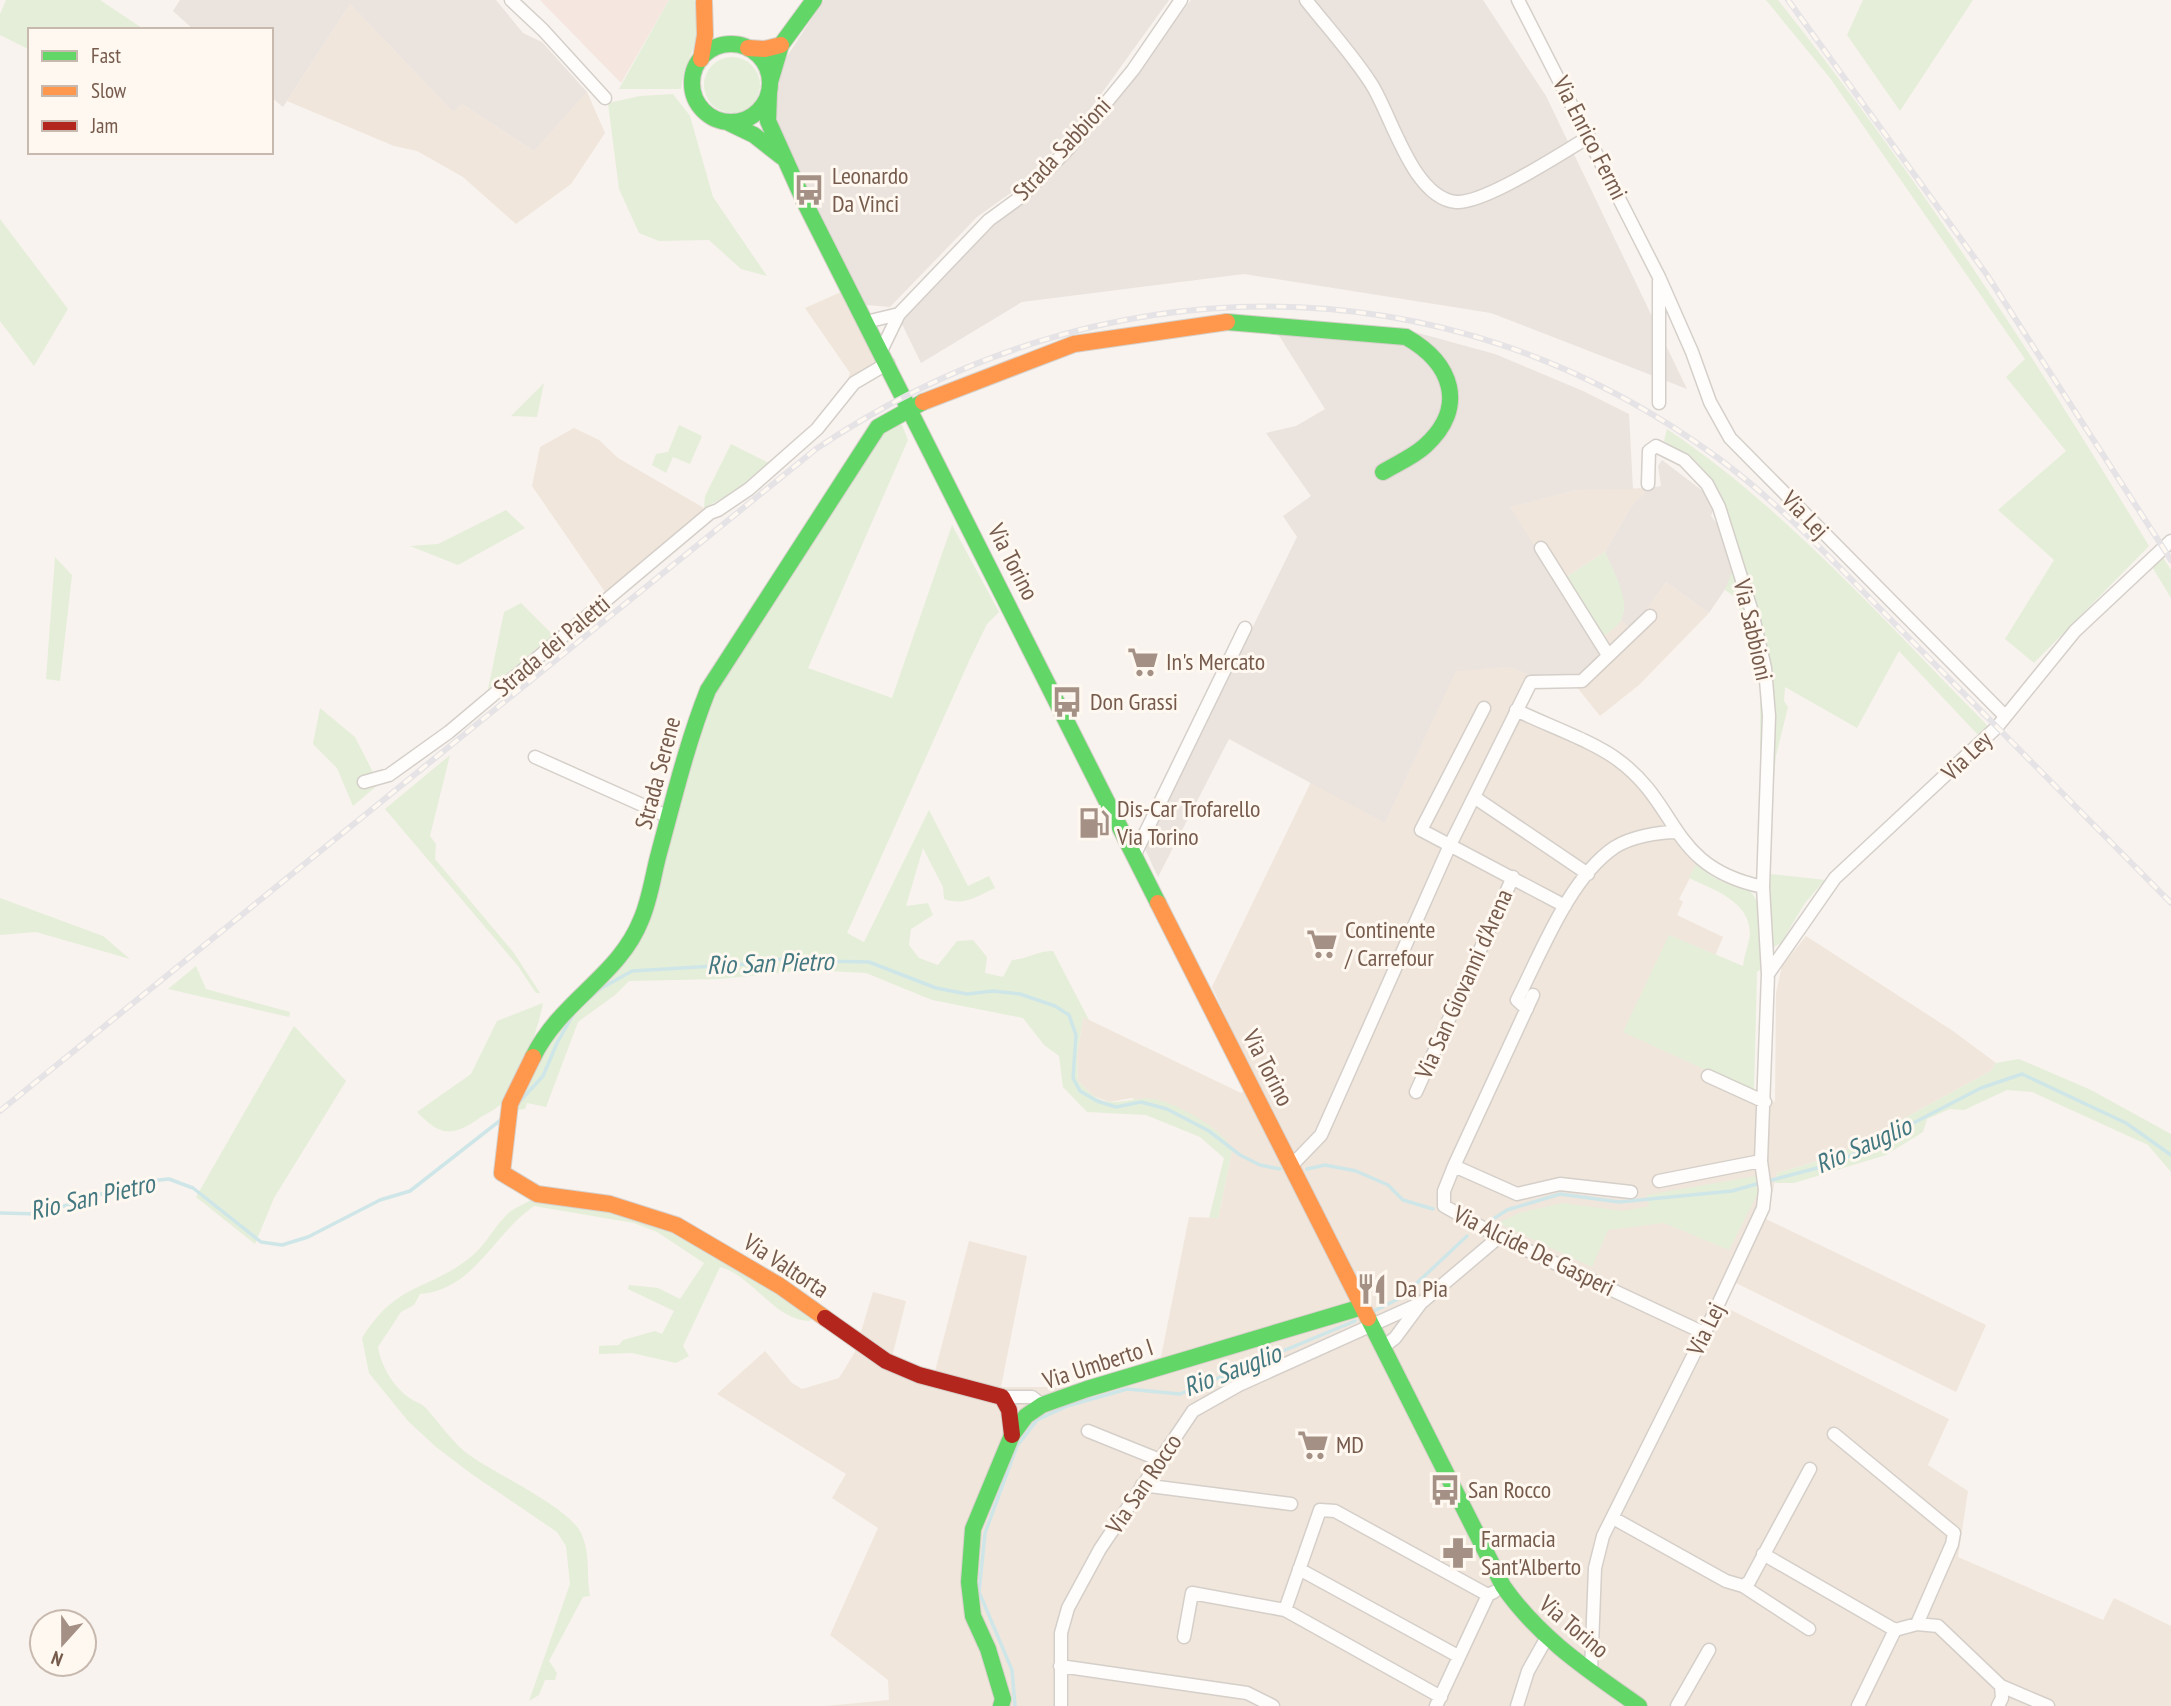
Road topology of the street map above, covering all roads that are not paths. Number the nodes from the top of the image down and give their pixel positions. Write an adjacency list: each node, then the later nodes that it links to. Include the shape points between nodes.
1 (511, 0): 11 (street)
2 (814, 0): 7 (street)
3 (1181, 0): 16 (street, Strada Sabbioni, via 1133,70 1068,149 1023,196 989,220)
4 (1306, 0): 13 (street, via 1372,85 1419,176 1434,195 1456,202 1484,196)
5 (1518, 0): 13 (street, Via Enrico Fermi)
6 (704, 1): 8 (street); 9 (street)
7 (781, 45): 8 (street, via 765,49); 10 (street)
8 (740, 46): 9 (street, via 718,47); 10 (street, via 765,63)
9 (701, 59): 12 (street, via 693,76 696,101 711,117)
10 (770, 87): 12 (street, via 763,107 753,116); 14 (street, Via Torino, via 768,121)
11 (605, 98)
12 (727, 122): 14 (street, Via Torino, via 754,135)
13 (1589, 137): 15 (street, Via Enrico Fermi)
14 (782, 158): 17 (street, Via Torino)
15 (1659, 277): 19 (street); 30 (street, Via Lej, via 1710,402 1730,438)
16 (899, 314): 17 (street); 18 (street, Strada Sabbioni)
17 (866, 322): 18 (street, Via Torino)
18 (885, 357): 20 (street, Via Torino); 32 (street, Strada dei Paletti, via 854,383 817,429 749,489 710,513 449,732 389,775)
19 (1659, 403)
20 (910, 407): 21 (street, via 1074,344 1150,331 1225,322 1406,337 1427,349 1446,374 1452,399 1442,428 1423,448); 34 (street, Strada Serene, via 878,427 864,444 708,690); 37 (street, Via Torino)
21 (1382, 472)
22 (1648, 484): 40 (street, Via Sabbioni, via 1649,452 1656,446 1684,460 1707,484 1720,507 1752,612 1765,668 1769,716)
23 (2171, 541): 30 (street, Via Ley, via 2075,631)
24 (1541, 548): 27 (street)
25 (1650, 616): 27 (street)
26 (1245, 628): 37 (street)
27 (1608, 655): 29 (street, via 1582,681 1531,682)
28 (1484, 708): 36 (street, Via San Giovanni d'Arena, via 1421,830)
29 (1517, 710): 33 (street); 35 (street, via 1618,759 1645,785)
30 (2005, 716): 42 (street, Via Ley, via 1965,759 1835,878)
31 (535, 757): 34 (street)
32 (364, 782)
33 (1474, 797): 36 (street); 38 (street)
34 (669, 817): 53 (street, Strada Serene, via 649,899 631,943 544,1035 510,1104 502,1173)
35 (1676, 832): 38 (street, via 1660,832 1615,847); 40 (street, via 1713,871)
36 (1450, 845): 39 (street, Via San Giovanni d'Arena); 48 (street, via 1321,1135)
37 (1135, 854): 48 (street, Via Torino)
38 (1588, 874): 41 (street)
39 (1513, 877): 41 (street, Via San Giovanni d'Arena); 46 (street, Via San Giovanni d'Arena)
40 (1763, 887): 42 (street, Via Lej)
41 (1565, 906): 44 (street, Via Alcide De Gasperi, via 1517,1000)
42 (1768, 974): 47 (street, Via Lej)
43 (1533, 995): 44 (street, Via Alcide De Gasperi)
44 (1527, 1009): 49 (street, Via Alcide De Gasperi)
45 (1708, 1076): 47 (street)
46 (1416, 1092)
47 (1765, 1102): 50 (street, Via Lej)
48 (1292, 1165): 56 (street, Via Torino)
49 (1454, 1166): 52 (street, via 1517,1194 1560,1184); 54 (street, Via Alcide De Gasperi, via 1444,1191 1444,1206)
50 (1762, 1168): 51 (street); 58 (street, Via Lej, via 1763,1208)
51 (1659, 1181)
52 (1632, 1192)
53 (537, 1194): 60 (street, Via Valtorta, via 610,1204 676,1225 780,1286 886,1361 919,1375)
54 (1499, 1237): 55 (street); 58 (street, Via Alcide De Gasperi)
55 (1421, 1303): 57 (street, Via San Rocco); 59 (street)
56 (1362, 1307): 57 (street, Via Torino); 61 (street, Via Umberto I)
57 (1371, 1325): 59 (street, Via Torino); 65 (street, Via San Rocco, via 1193,1411)
58 (1704, 1333): 69 (street, Via Lej)
59 (1382, 1348): 72 (street, Via Torino)
60 (1002, 1397): 61 (street, Via Valtorta, via 1032,1398); 64 (street, via 1008,1404)
61 (1042, 1405): 64 (street, Via Umberto I, via 1026,1416)
62 (1088, 1431): 65 (street)
63 (1834, 1434): 76 (street, via 1954,1533)
64 (1012, 1435): 87 (street, Via Umberto I, via 973,1529 969,1582 973,1616 988,1649 1003,1699)
65 (1160, 1460): 67 (street, Via San Rocco)
66 (1810, 1469): 70 (street)
67 (1142, 1485): 68 (street); 83 (street, Via San Rocco, via 1068,1608)
68 (1291, 1504)
69 (1613, 1518): 73 (street); 84 (street, Via Lej, via 1595,1567)
70 (1763, 1554): 73 (street); 78 (street)
71 (1299, 1569): 74 (street, via 1320,1510 1335,1511); 75 (street); 82 (street)
72 (1503, 1586): 74 (street); 80 (street, Via Torino, via 1521,1615)
73 (1743, 1586): 77 (street)
74 (1488, 1595): 82 (street)
75 (1285, 1610): 79 (street, via 1192,1594); 86 (street)
76 (1917, 1624): 78 (street); 85 (street, via 1938,1626)
77 (1809, 1629)
78 (1895, 1630): 93 (street)
79 (1184, 1637)
80 (1546, 1639): 84 (street, Via Torino); 90 (street, via 1528,1671)
81 (1709, 1650): 92 (street)
82 (1458, 1657): 86 (street)
83 (1060, 1665): 88 (street, Via San Rocco); 89 (street, via 1247,1693)
84 (1591, 1672): 91 (street, Via Torino)
85 (2001, 1686): 94 (street); 95 (street)
86 (1439, 1701)
87 (1001, 1706)
88 (1061, 1706)
89 (1273, 1706)
90 (1517, 1706)
91 (1639, 1706)
92 (1677, 1706)
93 (1858, 1706)
94 (1998, 1706)
95 (2048, 1706)

